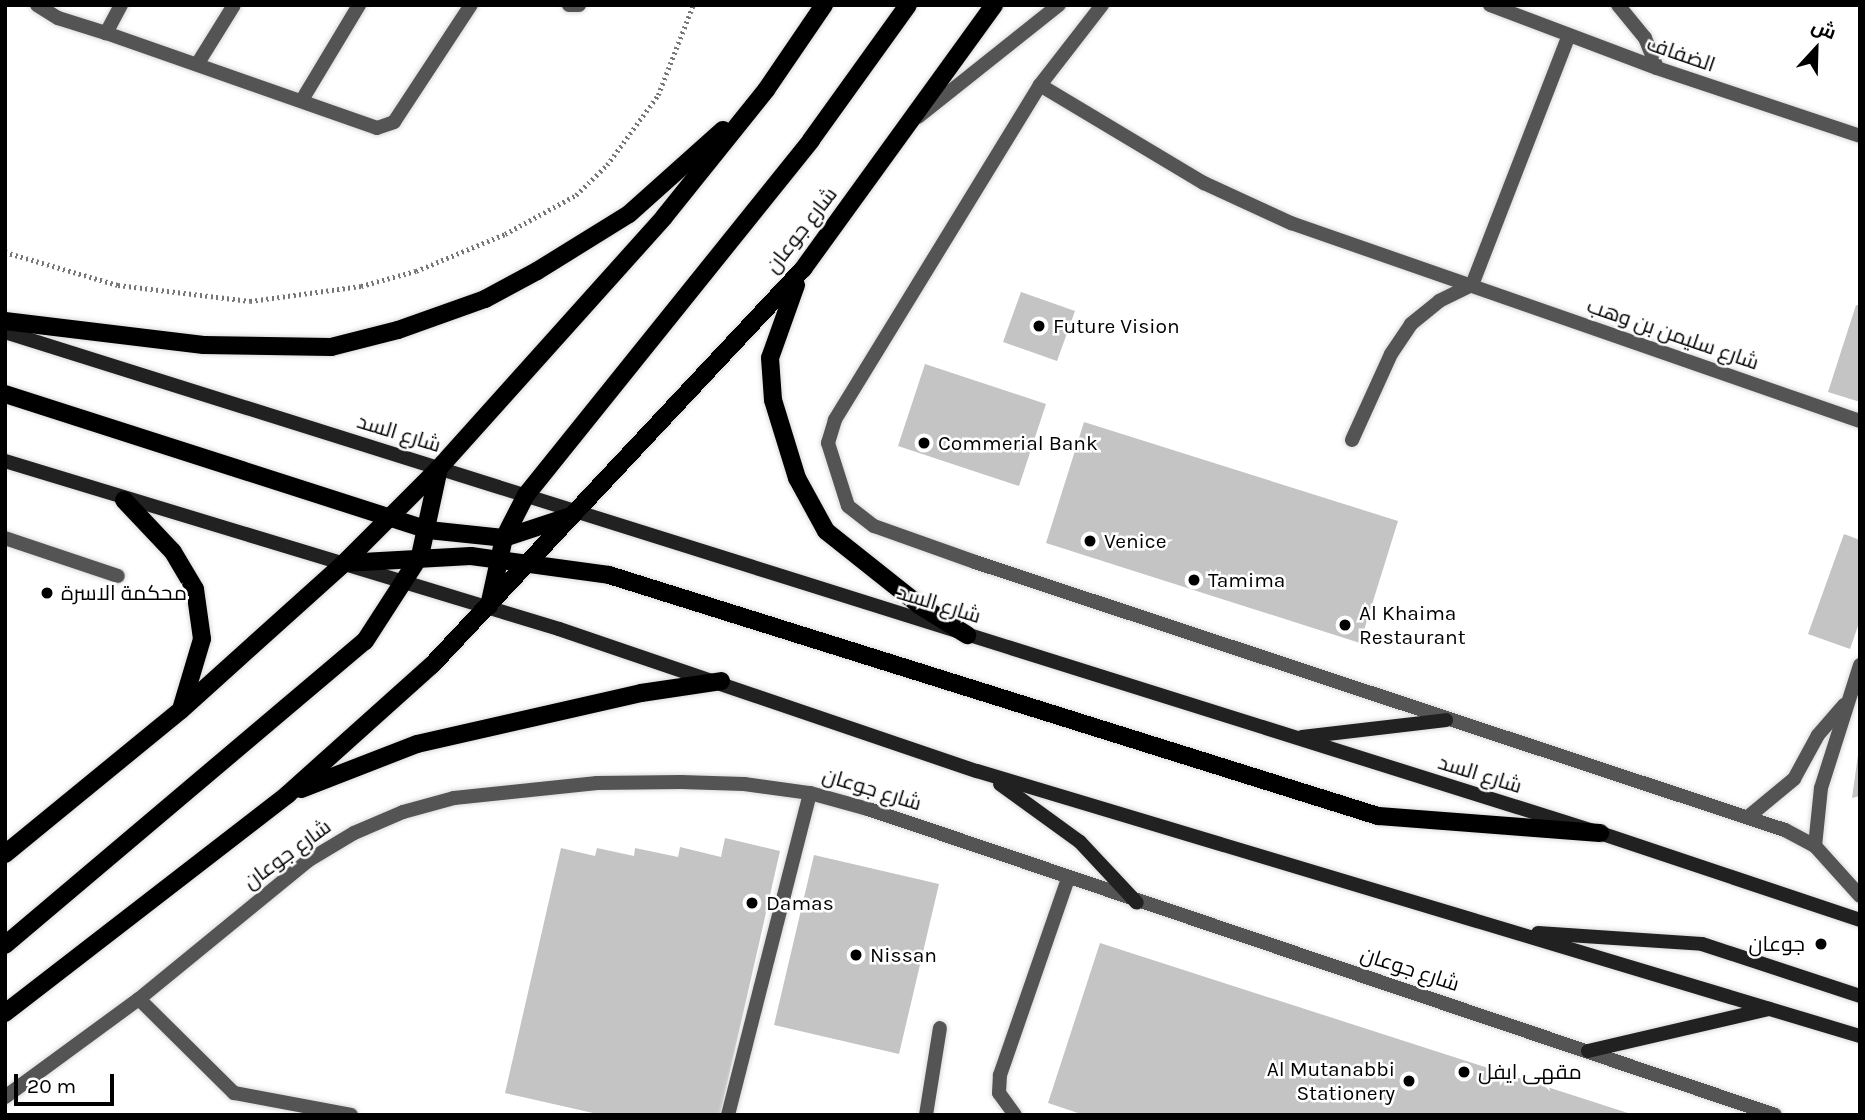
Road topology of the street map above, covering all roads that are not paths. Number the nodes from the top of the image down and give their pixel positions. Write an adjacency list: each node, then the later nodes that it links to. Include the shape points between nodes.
1 (37, 5): 15 (street, via 58,18)
2 (121, 5): 15 (street)
3 (233, 5): 17 (street)
4 (359, 5): 21 (street)
5 (471, 5): 21 (street, via 394,122 385,127)
6 (569, 5): 7 (street)
7 (579, 5)
8 (824, 5): 20 (main road)
9 (908, 5): 33 (main road, via 811,140)
10 (994, 5): 22 (main road, شارع جوعان)
11 (1059, 5): 22 (street, شارع جوعان)
12 (1102, 5): 19 (street)
13 (1490, 5): 16 (street, الضفاف)
14 (1618, 5): 18 (street, via 1645,38)
15 (106, 33): 17 (street)
16 (1569, 35): 18 (street, الضفاف); 25 (street)
17 (198, 63): 21 (street)
18 (1657, 68): 23 (street, الضفاف)
19 (1040, 85): 25 (street, شارع سليمن بن وهب, via 1121,137 1217,189 1381,257); 52 (street, شارع السد, via 835,420 828,443 848,506 874,526)
20 (766, 90): 26 (main road, via 629,214 485,299 398,330 331,347 204,345); 32 (main road, via 664,217)
21 (302, 100)
22 (914, 120): 24 (main road, شارع جوعان)
23 (1860, 136)
24 (803, 269): 35 (main road, شارع جوعان); 47 (main road, via 782,315 771,358 773,400 797,478 826,531 919,605)
25 (1472, 285): 29 (street, شارع سليمن بن وهب); 30 (street, via 1439,301 1411,324 1391,354)
26 (5, 321)
27 (5, 332): 32 (main road, شارع السد)
28 (5, 394): 36 (main road)
29 (1860, 421)
30 (1352, 440)
31 (5, 461): 34 (main road)
32 (439, 468): 33 (main road, شارع السد); 36 (main road); 37 (main road)
33 (526, 495): 35 (main road, شارع السد); 39 (main road)
34 (124, 500): 43 (main road); 51 (main road, via 173,552 195,589 202,639)
35 (580, 511): 39 (main road, via 556,524); 42 (main road, شارع جوعان); 47 (main road, شارع السد)
36 (387, 519): 37 (main road); 43 (main road)
37 (428, 530): 39 (main road); 40 (main road)
38 (5, 538): 44 (street)
39 (504, 538): 41 (main road)
40 (420, 556): 41 (main road); 43 (main road); 45 (main road)
41 (497, 558): 42 (main road); 46 (main road)
42 (532, 561): 46 (main road, شارع جوعان); 58 (main road, via 653,586 1378,816)
43 (344, 563): 45 (main road); 51 (main road)
44 (118, 576)
45 (407, 582): 46 (main road); 66 (main road, via 365,641)
46 (489, 607): 49 (main road); 56 (main road, شارع جوعان, via 432,665)
47 (967, 635): 53 (main road, شارع السد)
48 (1860, 665): 50 (street)
49 (720, 681): 54 (main road); 56 (main road, via 641,693 417,744)
50 (1844, 705): 57 (street, via 1818,735 1794,779); 59 (street, via 1822,788)
51 (181, 710): 60 (main road)
52 (1446, 720): 53 (main road); 57 (street, شارع السد)
53 (1294, 738): 58 (main road, شارع السد)
54 (977, 771): 63 (main road, via 1048,816); 65 (main road)
55 (810, 793): 61 (street, شارع جوعان); 68 (street, شارع جوعان, via 744,784 597,783 454,798 403,812 309,860); 76 (street)
56 (288, 794): 70 (main road, شارع جوعان)
57 (1748, 817): 59 (street, شارع السد)
58 (1600, 832): 64 (main road, شارع السد)
59 (1815, 846): 62 (street, شارع السد)
60 (5, 854)
61 (1068, 879): 63 (street, شارع جوعان); 78 (street, via 1000,1075 999,1093)
62 (1860, 896)
63 (1137, 903): 73 (street, شارع جوعان)
64 (1860, 920)
65 (1519, 932): 67 (main road, via 1636,936 1702,944); 69 (main road)
66 (5, 944)
67 (1860, 996)
68 (139, 999): 74 (street, شارع جوعان); 75 (street, via 234,1093)
69 (1771, 1009): 72 (main road); 73 (main road)
70 (5, 1013)
71 (940, 1028): 77 (street)
72 (1860, 1036)
73 (1588, 1051): 79 (street, شارع جوعان)
74 (5, 1097)
75 (351, 1115)
76 (728, 1115)
77 (926, 1115)
78 (1015, 1115)
79 (1775, 1115)

